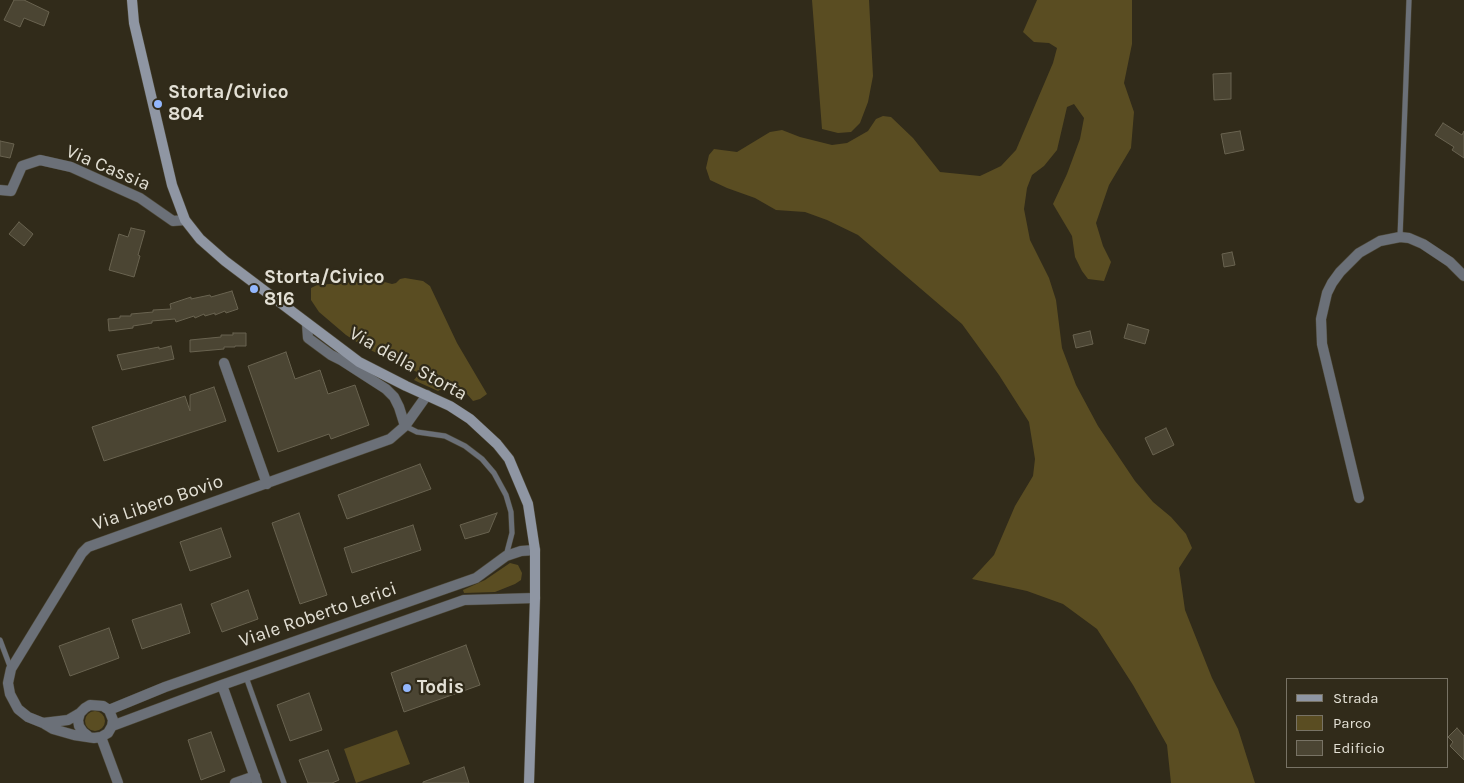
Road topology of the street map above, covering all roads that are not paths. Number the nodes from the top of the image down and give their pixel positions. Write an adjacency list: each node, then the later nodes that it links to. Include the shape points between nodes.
1 (132, 0): 4 (main road, Via della Storta, via 134,23 172,185)
2 (1409, 0): 5 (lane)
3 (0, 190): 4 (street, Via Cassia, via 11,191 22,166 40,160 71,167 140,198 173,222)
4 (185, 220): 7 (main road, Via della Storta, via 200,239 225,261)
5 (1400, 237): 6 (street, via 1423,244); 12 (street, via 1380,241 1349,262 1332,282 1321,319 1322,344)
6 (1464, 276)
7 (308, 324): 9 (main road, Via della Storta, via 359,362); 10 (street, via 308,338 394,396)
8 (224, 363): 11 (street)
9 (427, 395): 10 (street, Via Libero Bovio); 13 (main road, Via della Storta, via 470,419 498,444 509,459 528,504)
10 (405, 426): 11 (street, Via Libero Bovio, via 390,439); 14 (lane, via 417,432 445,436 464,446 494,473 511,512 512,534)
11 (267, 484): 17 (street, Via Libero Bovio, via 88,547)
12 (1359, 498)
13 (535, 550): 14 (street, Viale Roberto Lerici, via 521,550); 15 (main road, Via della Storta)
14 (506, 556): 20 (street, Viale Roberto Lerici, via 476,578)
15 (536, 598): 18 (street, Viale Roberto Lerici, via 464,600); 30 (main road, Via della Storta)
16 (0, 640): 17 (lane)
17 (11, 669): 22 (street, Via Libero Bovio, via 8,683 18,709)
18 (246, 676): 19 (street, Viale Roberto Lerici); 29 (lane)
19 (222, 685): 23 (street, Viale Roberto Lerici); 26 (street)
20 (109, 710): 21 (street, via 97,704 84,708); 23 (street)
21 (80, 713): 22 (street, via 68,720); 24 (street, via 79,726)
22 (43, 723): 24 (street, Via Libero Bovio, via 53,729)
23 (112, 726): 25 (street)
24 (88, 736): 25 (street)
25 (101, 737): 27 (street)
26 (256, 780): 28 (street)
27 (118, 783)
28 (234, 783)
29 (284, 783)
30 (529, 783)

